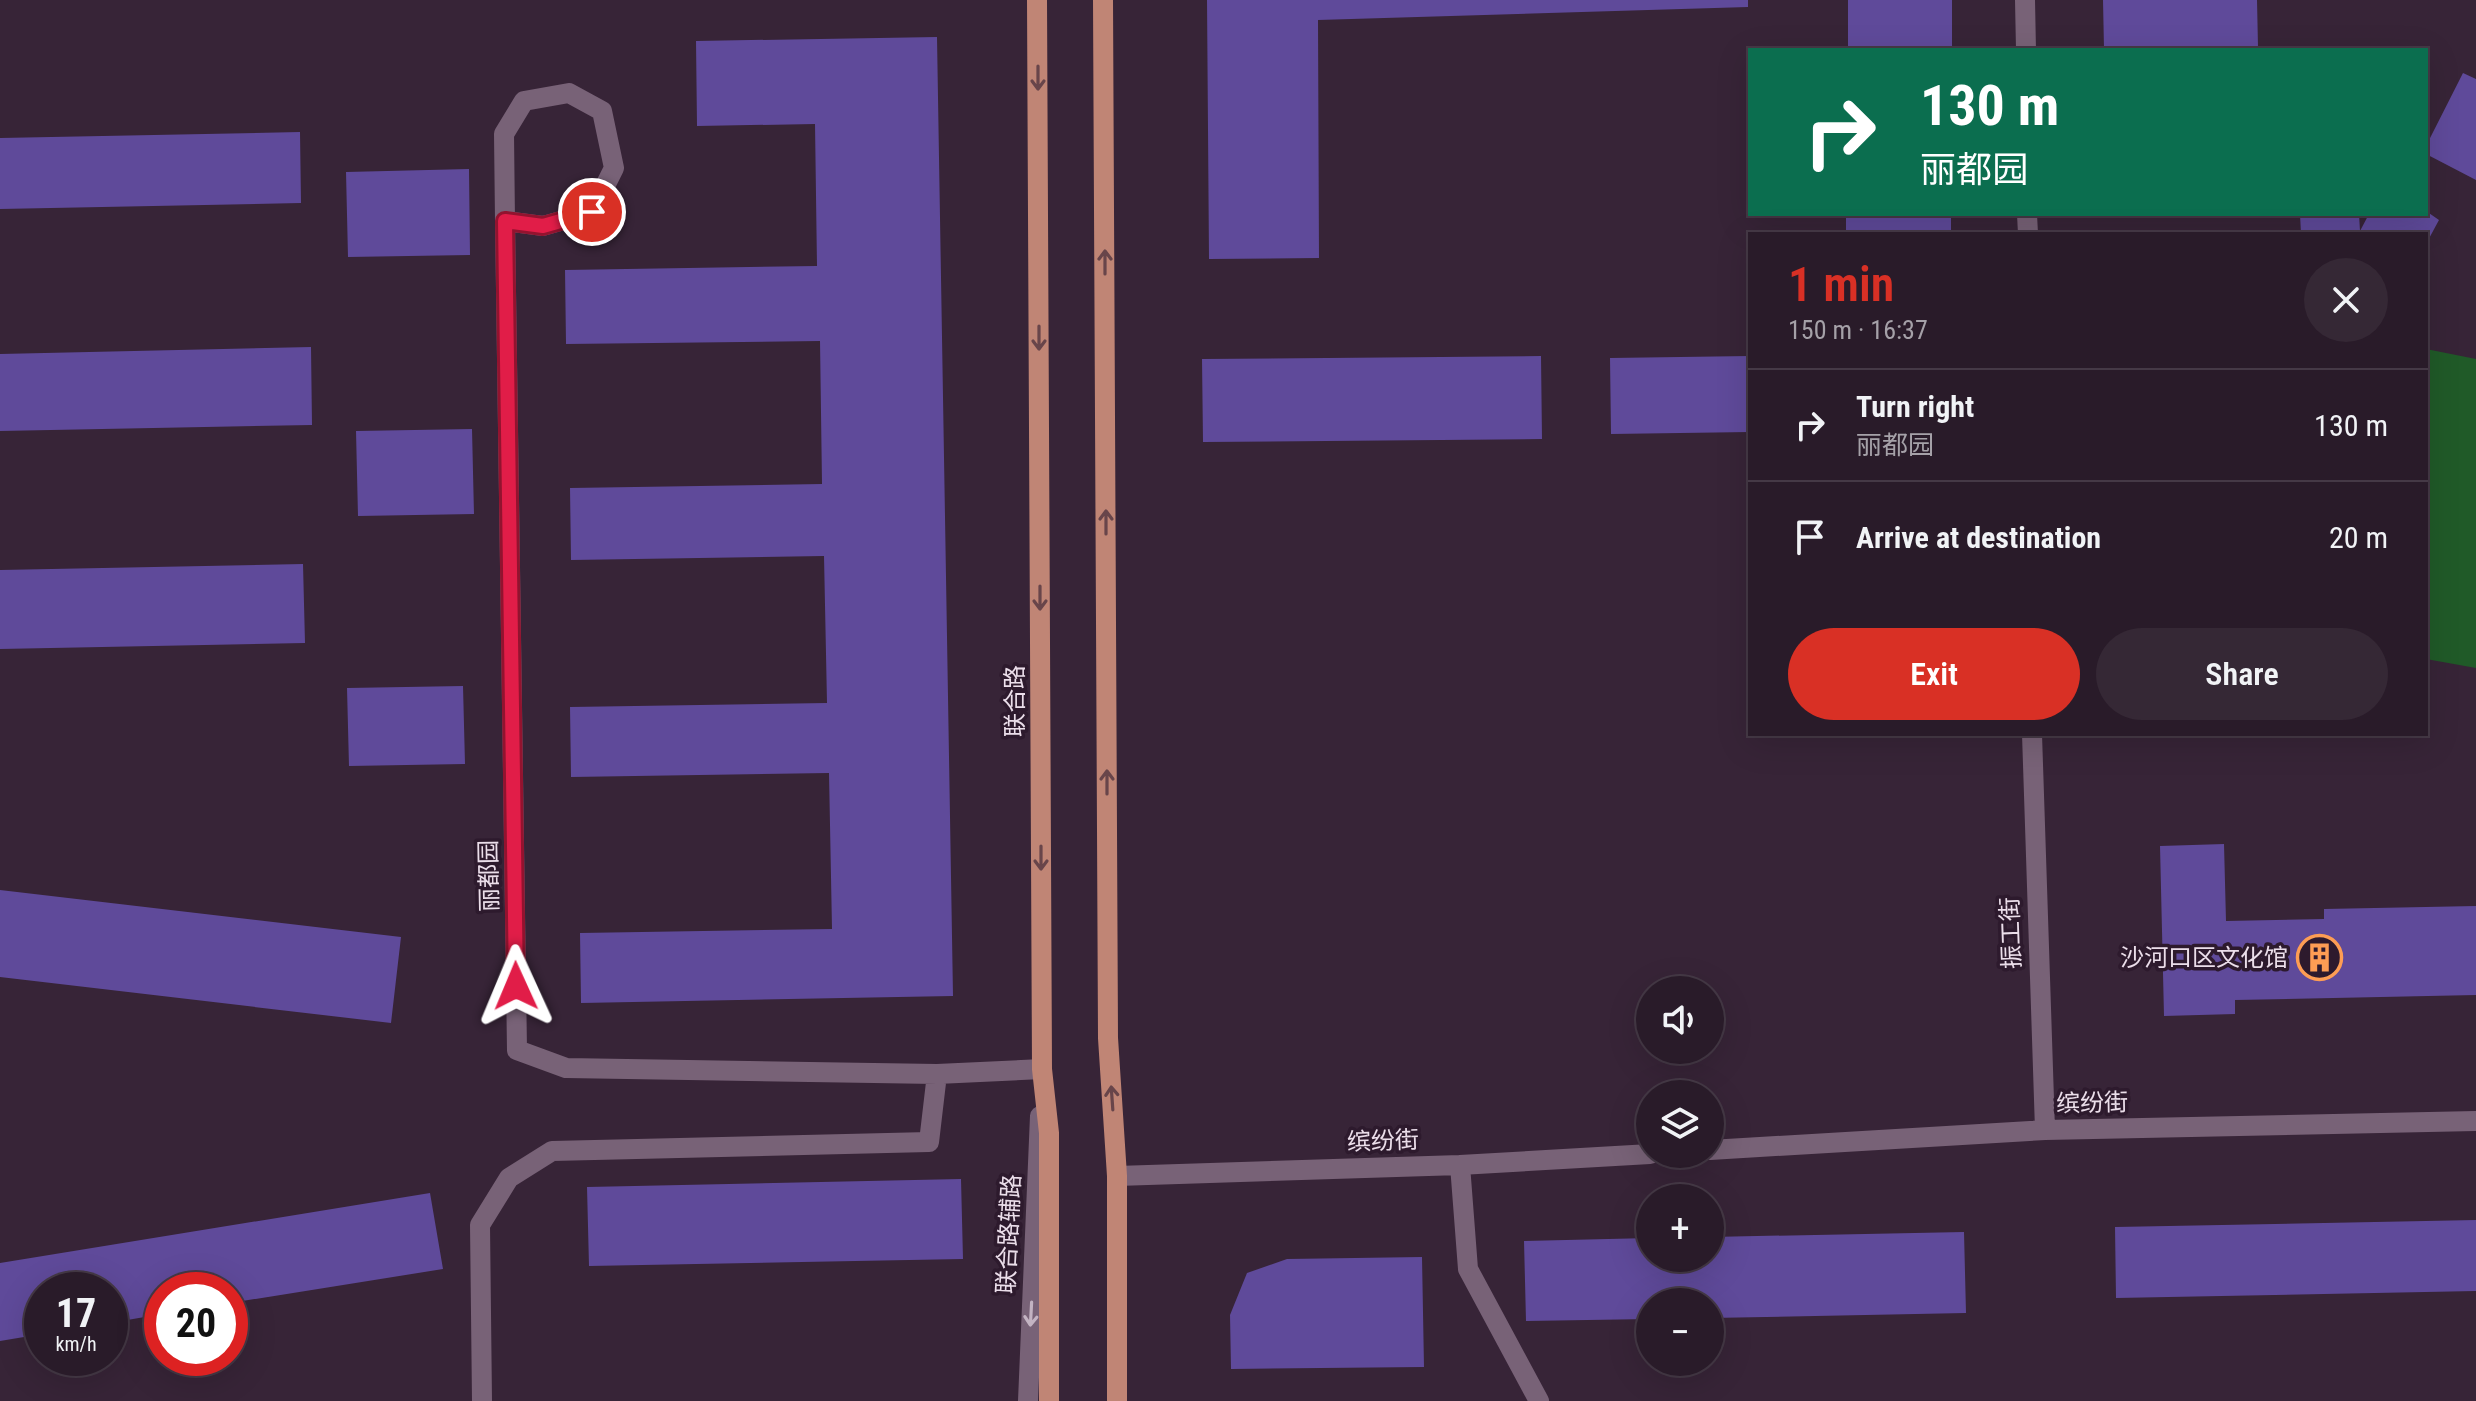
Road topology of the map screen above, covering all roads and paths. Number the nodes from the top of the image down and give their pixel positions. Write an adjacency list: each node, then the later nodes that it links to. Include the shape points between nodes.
1 (1037, 0): 7 (main road, 联合路, one-way to 7)
2 (1103, 0): 14 (main road, one-way to 2, via 1108,1022)
3 (2025, 0): 4 (street)
4 (2026, 48)
5 (505, 221): 5 (street, 丽都园, via 504,134 524,101 569,93 602,111 614,168 592,212 543,226); 8 (street, 丽都园, via 517,1050 566,1068)
6 (2032, 736): 10 (street, 振工街)
7 (1042, 1069): 8 (street, 丽都园); 17 (street, 联合路辅路, one-way to 17); 18 (main road, 联合路, via 1049,1133)
8 (937, 1074): 16 (street, via 929,1142 552,1151 509,1178 480,1225)
9 (2476, 1121): 10 (street, 缤纷街)
10 (2045, 1130): 11 (street, 缤纷街)
11 (1724, 1149)
12 (1636, 1155): 13 (street, 缤纷街)
13 (1460, 1165): 14 (street, 缤纷街); 21 (street, via 1468,1269)
14 (1117, 1176): 15 (main road)
15 (1117, 1211): 19 (main road); 20 (street)
16 (482, 1401)
17 (1028, 1401)
18 (1049, 1401)
19 (1117, 1401)
20 (1127, 1401)
21 (1539, 1401)

